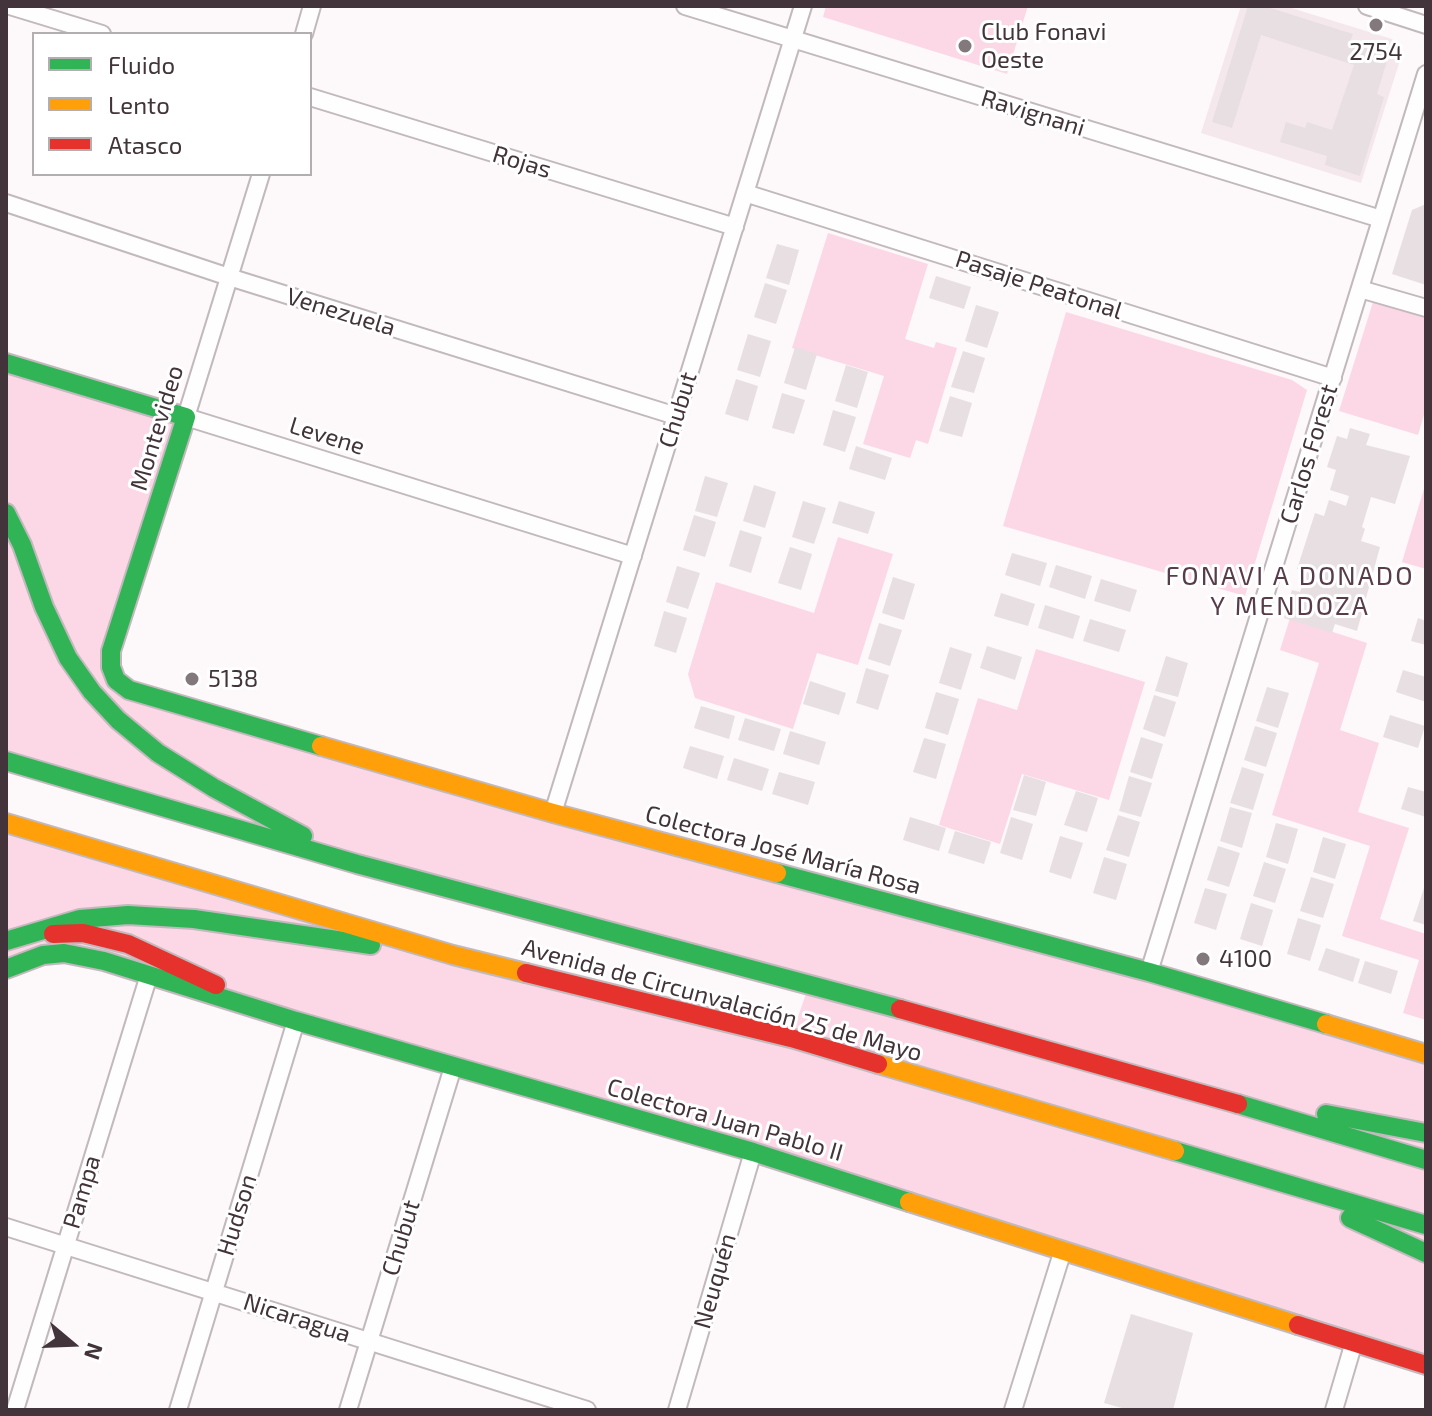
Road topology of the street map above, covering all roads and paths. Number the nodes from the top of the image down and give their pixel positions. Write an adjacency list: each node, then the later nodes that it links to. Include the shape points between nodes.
1 (10, 6): 7 (street)
2 (312, 6): 8 (street)
3 (685, 6): 9 (street, Ravignani)
4 (803, 6): 9 (street, Chubut)
5 (1367, 6): 6 (street)
6 (1426, 25)
7 (95, 32)
8 (305, 32)
9 (793, 39): 13 (street, Chubut); 15 (street, Ravignani)
10 (1426, 74): 15 (street, Carlos Forest)
11 (312, 98): 16 (street, Rojas)
12 (260, 176): 17 (street, Montevideo)
13 (745, 193): 16 (street, Chubut); 21 (street, Pasaje Peatonal)
14 (6, 203): 17 (street, Venezuela)
15 (1381, 219): 18 (street, Carlos Forest)
16 (735, 227): 22 (street, Chubut)
17 (229, 277): 22 (street, Venezuela); 23 (street, Montevideo)
18 (1360, 289): 19 (street); 21 (street, Carlos Forest)
19 (1426, 308)
20 (6, 363): 23 (main road, Levene)
21 (1333, 378): 34 (street, Carlos Forest)
22 (676, 416): 25 (street, Chubut)
23 (186, 417): 25 (street, Levene); 26 (main road, Montevideo, via 111,651 116,680)
24 (6, 513): 30 (main road, via 68,658 118,720 214,788)
25 (633, 556): 28 (street, Chubut)
26 (129, 690): 28 (main road, Colectora José María Rosa)
27 (6, 761): 30 (main road, Avenida de Circunvalación 25 de Mayo)
28 (553, 813): 34 (main road, Colectora José María Rosa)
29 (6, 823): 32 (main road, Avenida de Circunvalación 25 de Mayo)
30 (357, 864): 40 (main road, Avenida de Circunvalación 25 de Mayo)
31 (9, 939): 32 (main road, via 80,919 128,915 194,919); 36 (main road, via 67,933 104,937 179,966)
32 (453, 955): 44 (main road, Avenida de Circunvalación 25 de Mayo, via 791,1038)
33 (6, 969): 35 (main road, Colectora Juan Pablo II, via 64,953)
34 (1149, 972): 38 (main road, Colectora José María Rosa)
35 (149, 975): 36 (main road, Colectora Juan Pablo II); 47 (street, Pampa)
36 (269, 1012): 37 (main road, Colectora Juan Pablo II)
37 (296, 1021): 39 (main road, Colectora Juan Pablo II); 50 (street, Hudson)
38 (1426, 1054)
39 (453, 1067): 42 (main road, Colectora Juan Pablo II); 51 (street, Chubut)
40 (1184, 1088): 41 (main road); 43 (main road, Avenida de Circunvalación 25 de Mayo)
41 (1426, 1133)
42 (753, 1152): 48 (main road, Colectora Juan Pablo II); 58 (street, Neuquén)
43 (1426, 1160)
44 (1251, 1173): 45 (main road, Avenida de Circunvalación 25 de Mayo); 49 (main road)
45 (1426, 1225)
46 (6, 1227): 47 (street, Nicaragua)
47 (65, 1245): 50 (street, Nicaragua); 54 (street, Pampa)
48 (1063, 1250): 52 (main road, Colectora Juan Pablo II); 59 (street)
49 (1426, 1253)
50 (214, 1292): 51 (street, Nicaragua); 55 (street, Hudson)
51 (369, 1341): 56 (street, Chubut); 57 (street, Nicaragua)
52 (1354, 1342): 53 (main road, Colectora Juan Pablo II); 60 (street)
53 (1426, 1365)
54 (15, 1410)
55 (178, 1410)
56 (348, 1410)
57 (587, 1410)
58 (677, 1410)
59 (1013, 1410)
60 (1334, 1410)

